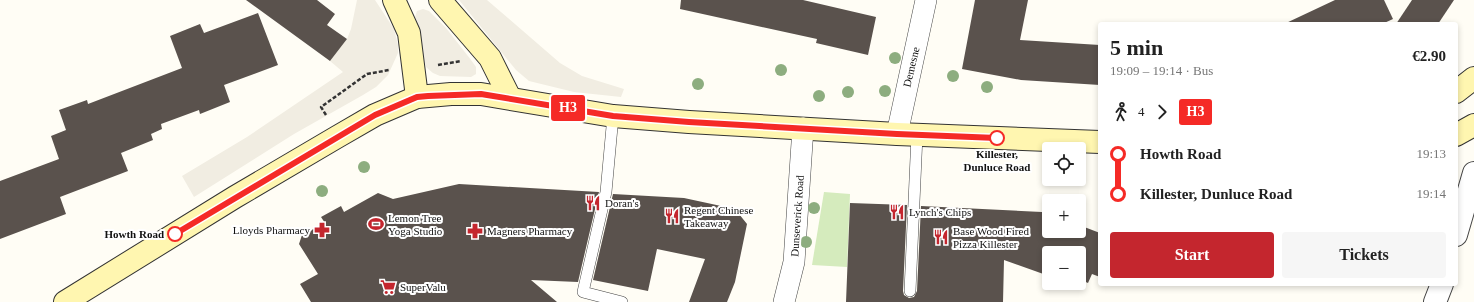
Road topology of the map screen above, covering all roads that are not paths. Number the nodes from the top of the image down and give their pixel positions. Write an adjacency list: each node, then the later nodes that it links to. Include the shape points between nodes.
1 (394, 0): 4 (main road, via 409,33)
2 (440, 0): 5 (main road, via 490,58)
3 (926, 0): 9 (street, Demesne)
4 (417, 97): 5 (main road, via 481,94); 15 (main road, via 375,115 337,137)
5 (510, 98): 6 (main road)
6 (613, 116): 8 (main road); 16 (lane, via 606,192 583,292)
7 (1474, 125): 10 (main road)
8 (803, 128): 9 (main road); 17 (street, Dunseverick Road, via 794,262)
9 (907, 134): 11 (main road); 14 (lane)
10 (1458, 134)
11 (1098, 142)
12 (1474, 173): 13 (street)
13 (1458, 228)
14 (910, 291)
15 (65, 302)
16 (622, 302)
17 (784, 302)

